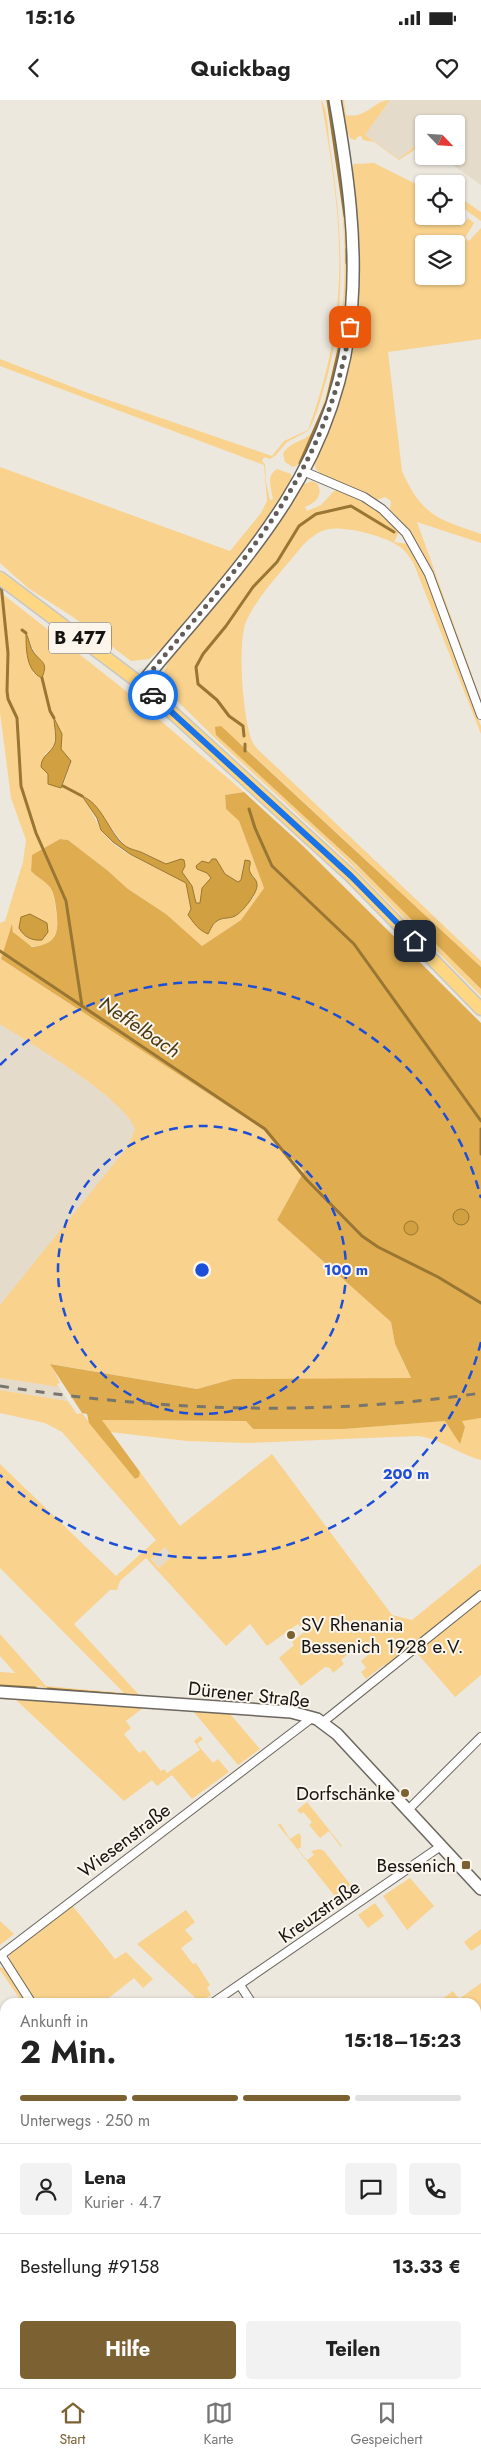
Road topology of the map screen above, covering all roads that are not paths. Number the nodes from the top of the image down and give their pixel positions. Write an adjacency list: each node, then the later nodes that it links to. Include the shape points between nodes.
1 (335, 100): 2 (street, via 352,214 353,298 338,386 323,429)
2 (303, 471): 4 (street, via 266,530); 5 (street, via 364,497 382,509 406,533 429,574)
3 (0, 578): 4 (main road, B 477)
4 (141, 684): 6 (main road, B 477, via 351,876)
5 (481, 715)
6 (481, 1008)
7 (481, 1595): 9 (street)
8 (0, 1692): 9 (street, Dürener Straße, via 291,1712)
9 (318, 1720): 11 (street, Dürener Straße, via 337,1734); 15 (street, Wiesenstraße, via 1,1955)
10 (481, 1737): 11 (street)
11 (406, 1810): 12 (street, Dürener Straße)
12 (441, 1846): 13 (street, Dürener Straße); 14 (street, Kreuzstraße)
13 (481, 1889)
14 (240, 1985): 16 (street, Kreuzstraße); 17 (street)
15 (28, 1998)
16 (220, 1998)
17 (248, 1998)

